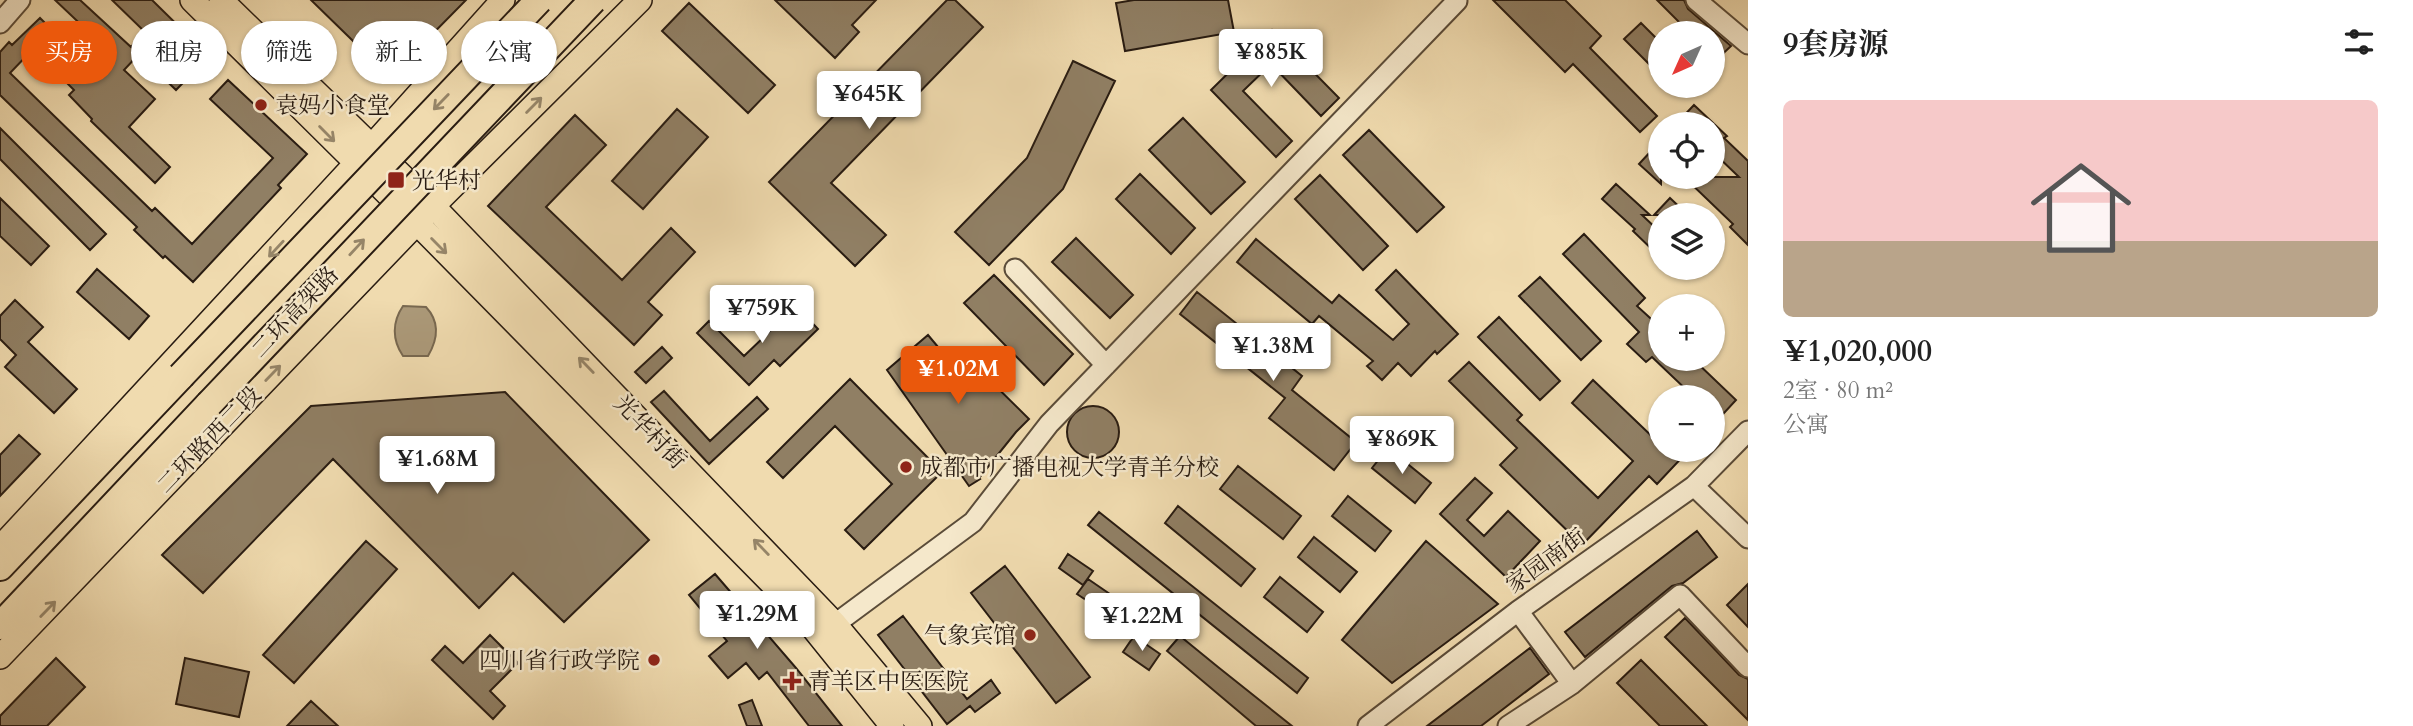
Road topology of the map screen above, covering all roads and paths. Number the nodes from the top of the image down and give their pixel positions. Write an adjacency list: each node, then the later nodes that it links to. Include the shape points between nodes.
1 (20, 0): 10 (street)
2 (192, 0): 13 (main road, 光华村街, one-way to 13)
3 (221, 0): 12 (main road, 光华村街)
4 (503, 0): 12 (main road)
5 (539, 0): 18 (highway, 二环高架路, one-way to 18, bridge)
6 (593, 0): 19 (highway, 二环高架路, one-way to 6, bridge)
7 (640, 0): 14 (main road, 二环路西二段, one-way to 7)
8 (1696, 0): 11 (street)
9 (1457, 1): 17 (street)
10 (0, 23)
11 (1748, 44)
12 (372, 146): 13 (main road); 14 (main road, 光华村街)
13 (356, 163): 15 (main road, 光华村街); 23 (main road, one-way to 23)
14 (433, 206): 15 (main road, 二环路西二段); 29 (main road, 光华村街, one-way to 14)
15 (416, 223): 29 (main road, 光华村街, one-way to 29, via 801,613); 30 (main road, 二环路西二段, one-way to 15)
16 (1015, 270): 17 (street)
17 (1106, 365): 29 (street, via 1049,424 973,522)
18 (181, 376): 24 (highway, 二环高架路); 25 (street, via 123,453)
19 (209, 404): 26 (street, via 139,464); 28 (highway, 二环高架路)
20 (1748, 431): 21 (street, 家园南街)
21 (1694, 486): 22 (street); 27 (street, 家园南街)
22 (1748, 538)
23 (0, 548)
24 (0, 567)
25 (0, 584)
26 (0, 609)
27 (1518, 611): 32 (street); 35 (street, 家园南街)
28 (0, 626)
29 (827, 630): 33 (main road, 光华村街); 34 (main road, 光华村街)
30 (0, 657)
31 (1748, 667): 32 (street, via 1679,595)
32 (1572, 684): 36 (street)
33 (892, 726)
34 (920, 726)
35 (1368, 726)
36 (1508, 726)

